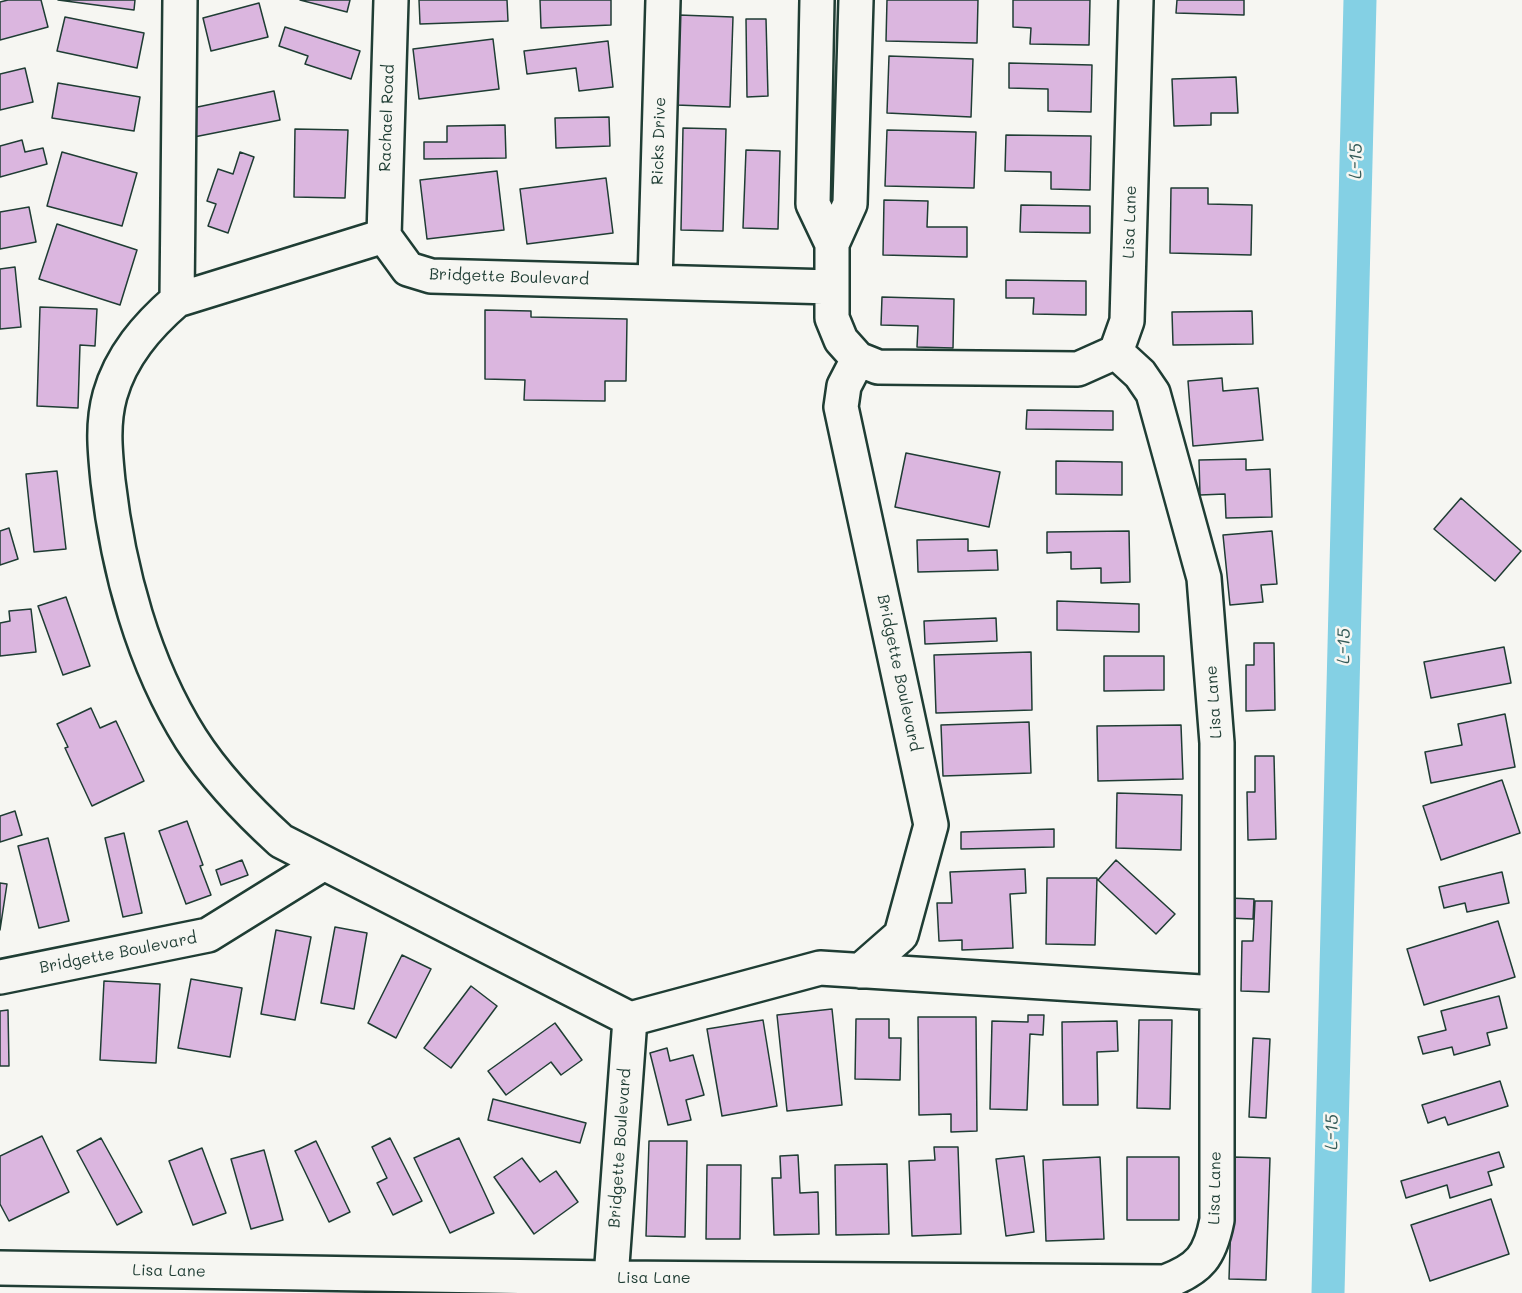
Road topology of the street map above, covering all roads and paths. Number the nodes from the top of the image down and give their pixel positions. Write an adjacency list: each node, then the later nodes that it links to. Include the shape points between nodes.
1 (180, 0): 11 (street)
2 (391, 0): 7 (street, Rachael Road)
3 (663, 0): 9 (street, Ricks Drive)
4 (817, 0): 8 (street, via 813,204)
5 (856, 0): 8 (street, via 850,204)
6 (1136, 0): 12 (street, Lisa Lane, via 1128,321)
7 (384, 236): 9 (street, Bridgette Boulevard, via 408,270 431,276); 11 (street)
8 (832, 244): 10 (street)
9 (655, 282): 10 (street, Bridgette Boulevard)
10 (832, 287): 13 (street, via 832,318 841,340)
11 (177, 300): 14 (street, via 140,335 117,374 105,418 112,519 123,571 146,646 191,739 223,784 273,834)
12 (1116, 352): 13 (street, via 1078,369 878,367); 17 (street, Lisa Lane, via 1140,374 1153,393 1204,578 1217,743)
13 (858, 359): 15 (street, Bridgette Boulevard, via 844,386 841,407 932,825 902,935)
14 (324, 863): 16 (street, Bridgette Boulevard, via 208,935); 18 (street)
15 (860, 971): 17 (street); 18 (street, via 820,968)
16 (0, 977)
17 (1216, 993): 20 (street, Lisa Lane, via 1216,1220 1212,1242 1202,1261 1186,1275 1165,1282)
18 (630, 1019): 20 (street, Bridgette Boulevard)
19 (0, 1268): 20 (street, Lisa Lane)
20 (611, 1278)

